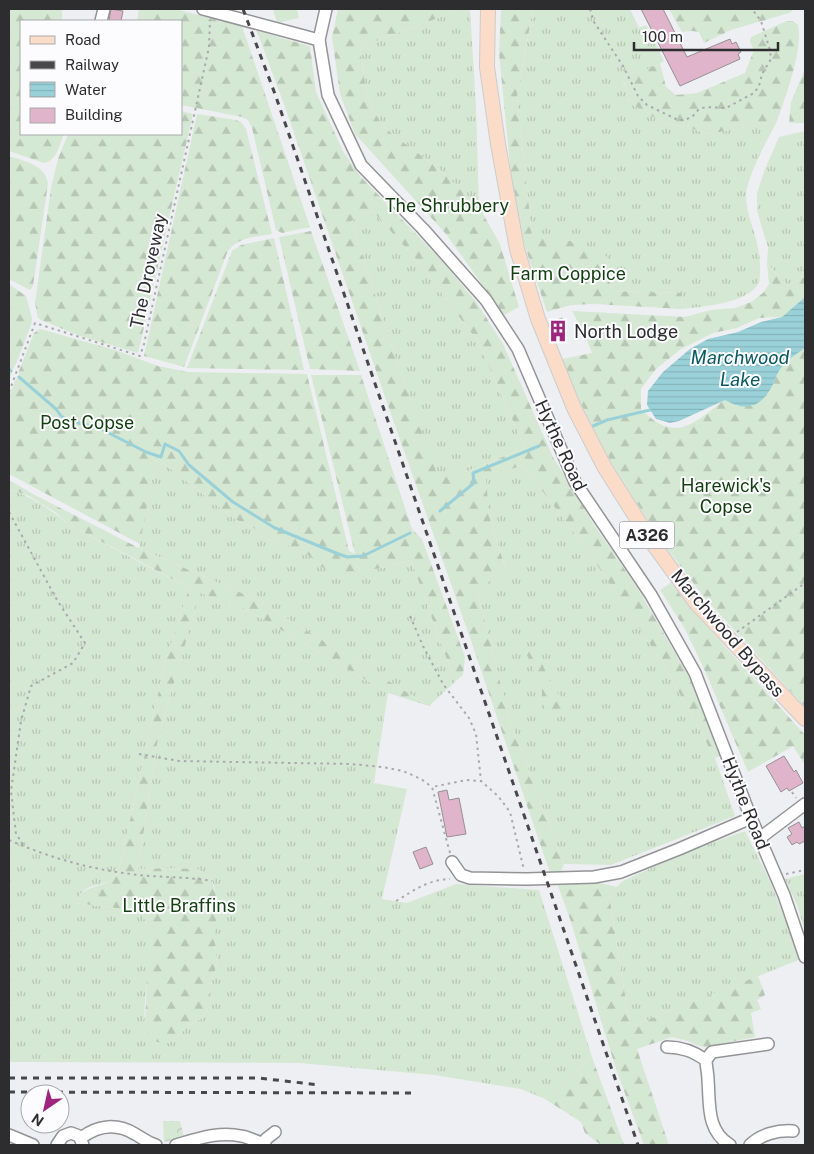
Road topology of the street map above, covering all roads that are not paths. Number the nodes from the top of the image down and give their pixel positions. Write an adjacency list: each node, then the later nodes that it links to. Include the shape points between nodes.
1 (326, 9): 4 (street)
2 (488, 9): 5 (main road, Marchwood Bypass / A326, via 486,68 517,249 538,319 574,408 605,468 651,541 696,602)
3 (206, 10): 4 (street)
4 (319, 40): 7 (street, Hythe Road, via 328,95 361,165 486,300 518,350 575,482 651,596 695,673)
5 (805, 719)
6 (805, 804): 8 (street)
7 (751, 818): 8 (street, Hythe Road); 9 (street, via 621,872 594,877 470,878 461,875)
8 (760, 838): 10 (street, Hythe Road)
9 (452, 862)
10 (805, 957)
11 (768, 1044): 13 (street, via 719,1050)
12 (667, 1047): 13 (street, via 687,1049)
13 (706, 1060): 24 (street, via 712,1123)
14 (793, 1131): 25 (street, via 764,1135)
15 (275, 1132): 19 (street)
16 (9, 1135): 20 (street)
17 (82, 1141): 21 (street, via 75,1134 66,1134); 22 (street, via 95,1128 114,1126)
18 (196, 1142): 19 (street, via 216,1135 234,1135); 23 (street)
19 (264, 1144)
20 (33, 1145)
21 (56, 1145)
22 (156, 1145)
23 (176, 1145)
24 (730, 1145)
25 (750, 1145)

